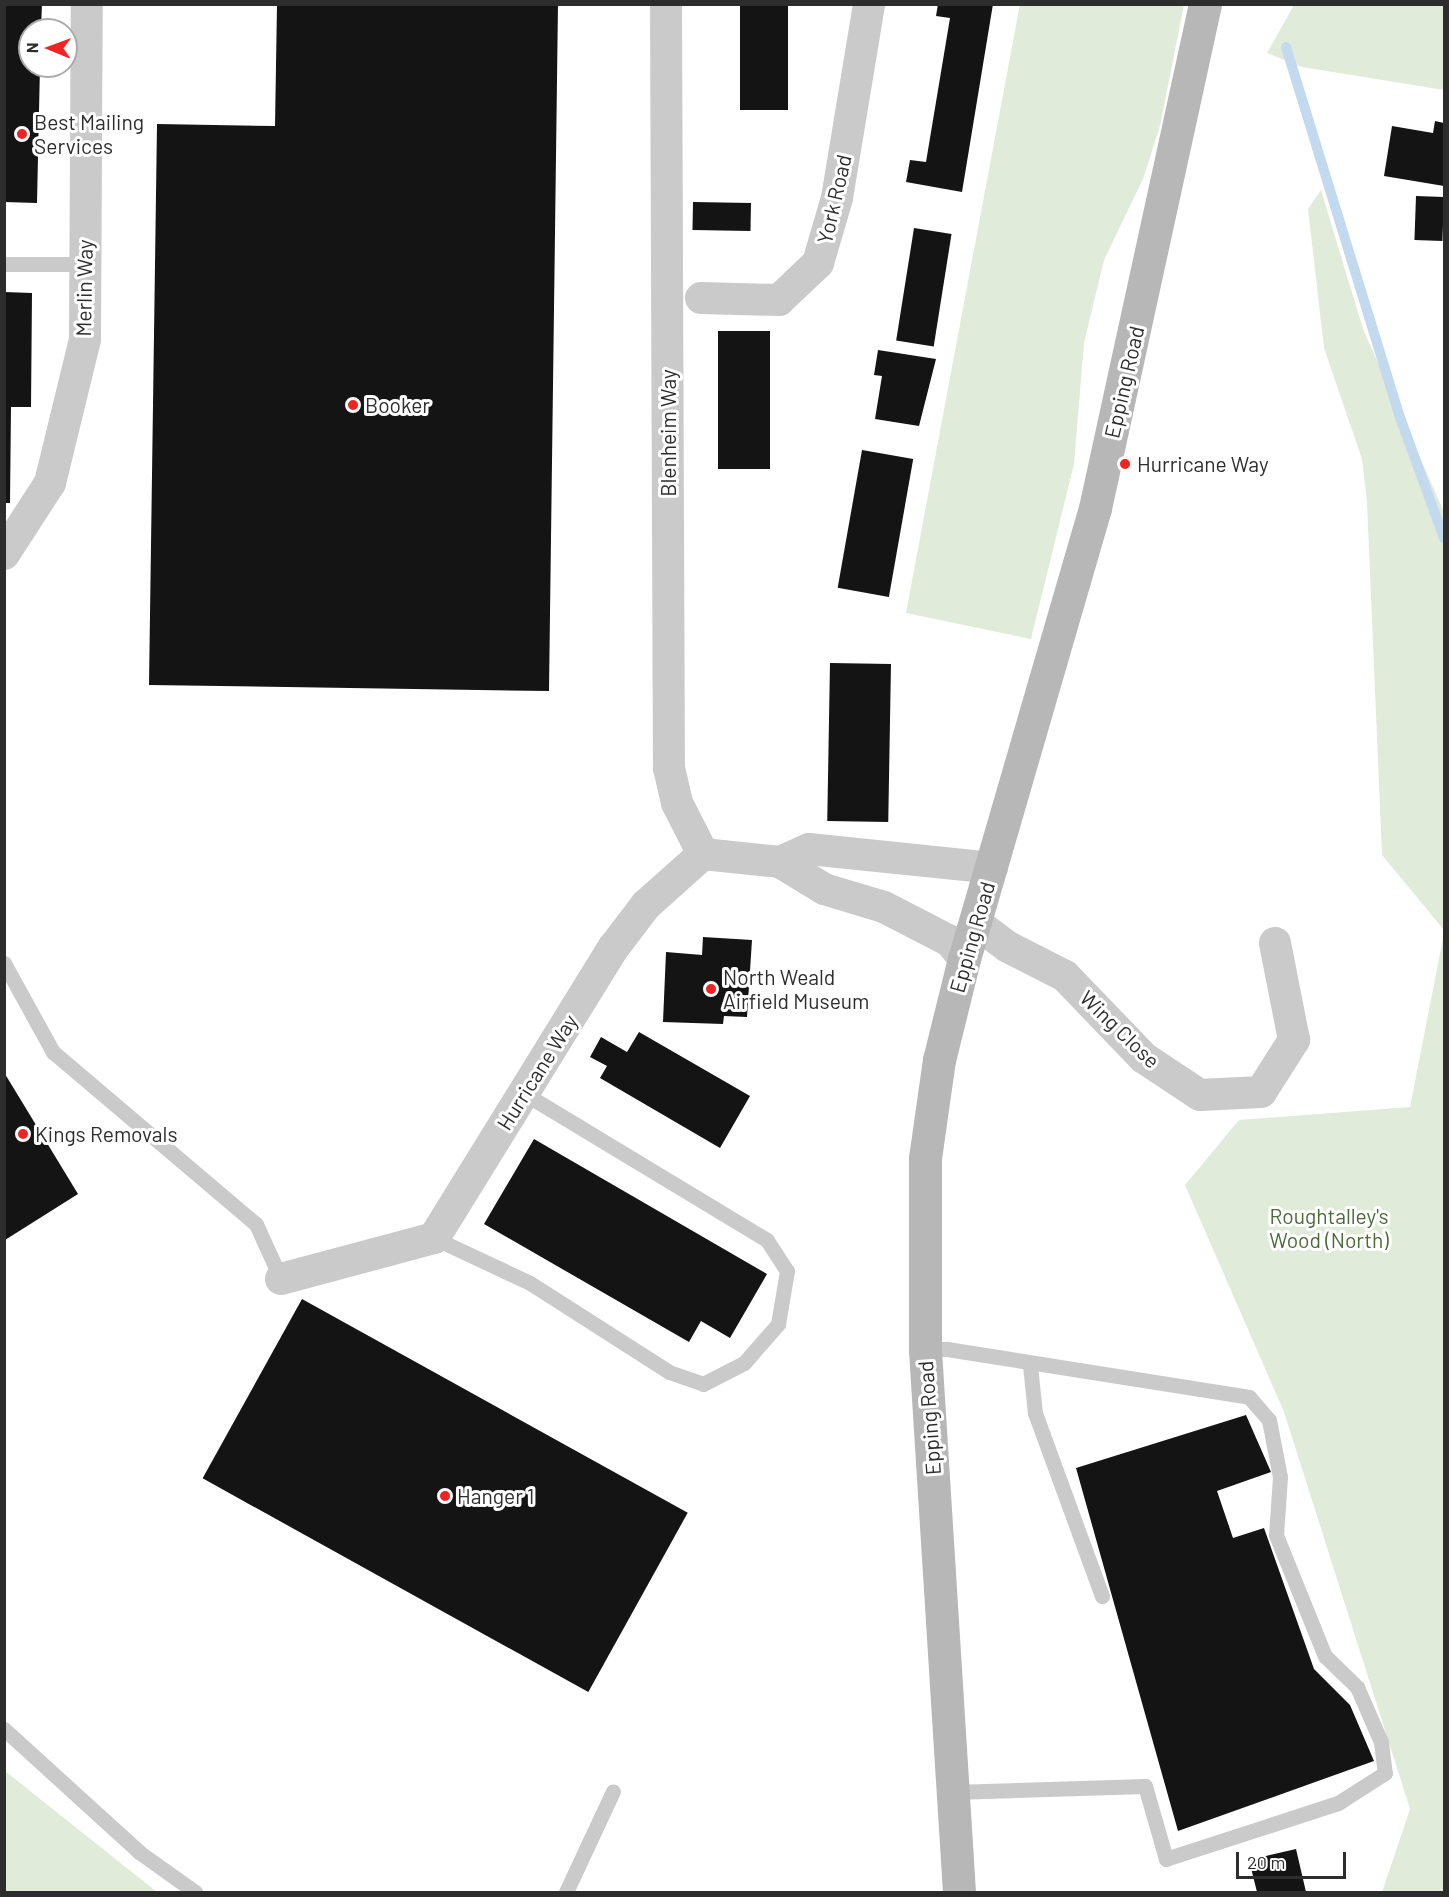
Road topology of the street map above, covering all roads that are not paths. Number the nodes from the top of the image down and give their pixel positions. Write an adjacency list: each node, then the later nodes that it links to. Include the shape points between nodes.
1 (87, 4): 6 (street, Merlin Way)
2 (666, 4): 9 (street, Blenheim Way, via 669,768 677,803)
3 (869, 4): 7 (street, York Road, via 837,198 818,263 779,300)
4 (1205, 4): 11 (main road, Epping Road, via 1095,508)
5 (4, 264): 6 (lane)
6 (86, 264): 8 (street, Merlin Way, via 85,339 51,483)
7 (701, 298)
8 (4, 554)
9 (702, 854): 10 (street); 16 (street, Hurricane Way, via 646,905)
10 (780, 862): 11 (street, via 808,849); 14 (street, via 824,889 884,907 950,941)
11 (992, 868): 12 (main road, Epping Road)
12 (976, 923): 13 (street, Wing Close, via 1008,947 1065,975 1144,1058 1200,1095 1261,1092 1294,1040); 14 (main road, Epping Road)
13 (1275, 943)
14 (964, 959): 19 (main road, Epping Road, via 939,1060 925,1158)
15 (4, 963): 18 (lane, via 53,1052 256,1224)
16 (523, 1093): 17 (street, Hurricane Way); 17 (lane, via 767,1239 787,1271 778,1324 744,1363 703,1384 669,1372 530,1283)
17 (434, 1238): 18 (street)
18 (280, 1279)
19 (925, 1350): 20 (lane, via 948,1349); 24 (main road, Epping Road)
20 (1029, 1365): 21 (lane, via 1035,1413); 24 (lane, via 1249,1397 1269,1420 1280,1477 1276,1534 1325,1656 1357,1688 1381,1742 1385,1773 1338,1803 1166,1859 1145,1786)
21 (1102, 1596)
22 (4, 1729): 25 (lane, via 139,1852)
23 (613, 1791): 26 (lane)
24 (953, 1792): 27 (main road, Epping Road)
25 (195, 1893)
26 (567, 1893)
27 (959, 1893)

